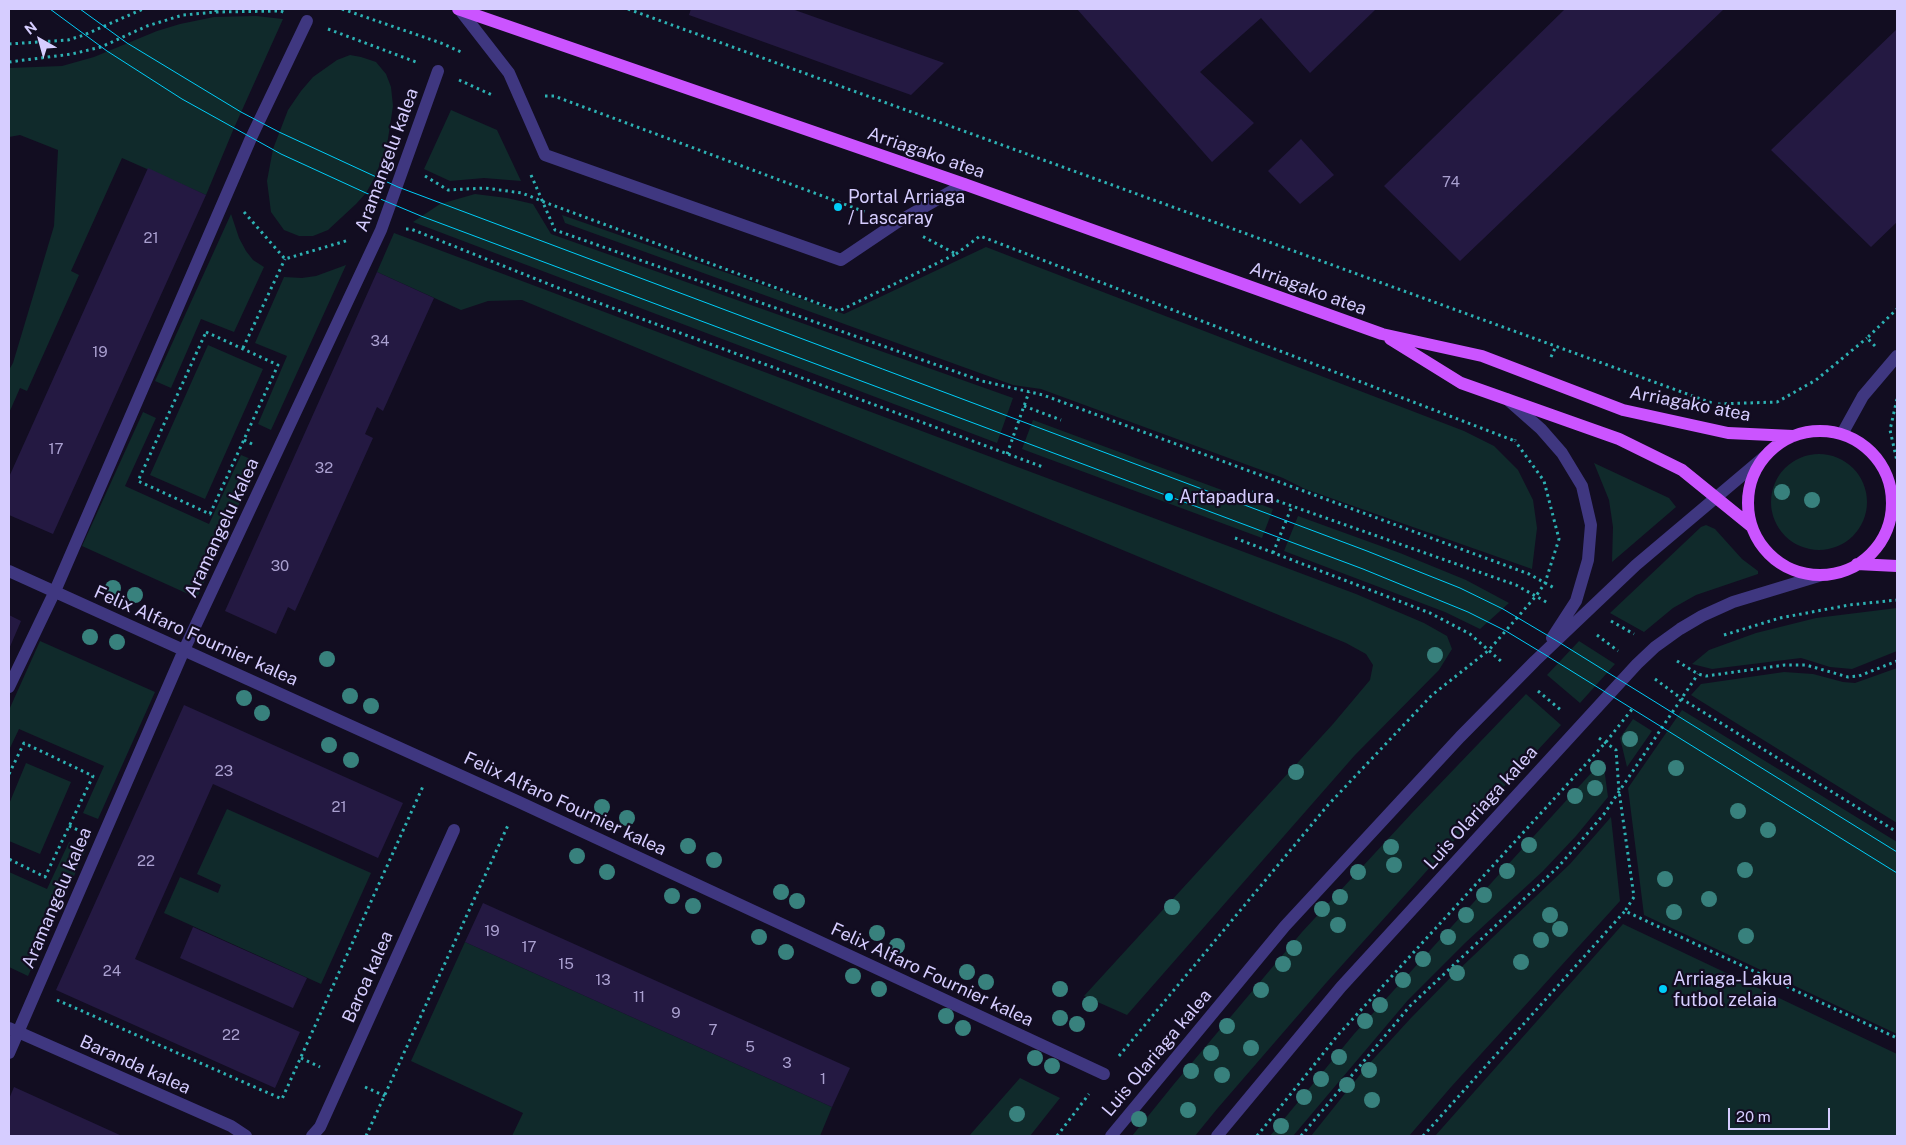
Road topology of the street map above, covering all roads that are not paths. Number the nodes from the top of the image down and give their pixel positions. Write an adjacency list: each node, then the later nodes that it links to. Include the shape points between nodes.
1 (459, 9): 4 (main road, Arriagako atea); 4 (street, via 509,73 545,155 840,260)
2 (307, 21): 17 (street, via 251,138)
3 (438, 71): 19 (street, Aramangelu kalea, via 381,230)
4 (964, 184): 5 (main road, Arriagako atea)
5 (1382, 334): 7 (main road, Arriagako atea, via 1461,383); 9 (main road, Arriagako atea, via 1482,356 1623,410 1728,432)
6 (1897, 356): 8 (street, via 1863,396)
7 (1507, 399): 11 (main road, Arriagako atea, via 1620,439 1682,470); 18 (street, Luis Olariaga kalea, via 1542,429 1562,453 1582,486 1591,525 1588,560)
8 (1842, 434): 9 (main road, via 1826,431); 13 (main road, via 1863,445 1880,462 1889,484 1892,507 1887,530 1875,550)
9 (1793, 436): 10 (main road)
10 (1764, 457): 11 (street, Luis Olariaga kalea); 12 (main road, via 1750,486)
11 (1716, 498): 12 (main road, Arriagako atea); 18 (street, Luis Olariaga kalea, via 1636,565 1590,609)
12 (1751, 526): 16 (main road, via 1762,546 1778,562 1799,572)
13 (1857, 564): 14 (main road); 16 (main road, via 1840,572)
14 (1897, 566)
15 (9, 571): 17 (street, Felix Alfaro Fournier kalea)
16 (1822, 575): 28 (street, Luis Olariaga kalea, via 1733,602 1702,616 1655,647 1341,987)
17 (55, 591): 19 (street, Felix Alfaro Fournier kalea); 20 (street)
18 (1573, 617): 27 (street, Luis Olariaga kalea, via 1285,926)
19 (184, 650): 22 (street, Aramangelu kalea, via 36,991); 24 (street, Felix Alfaro Fournier kalea)
20 (9, 687)
21 (454, 830): 26 (street, Baroa kalea, via 320,1127)
22 (13, 1030): 23 (street, Aramangelu kalea); 25 (street, Baranda kalea, via 231,1126)
23 (9, 1052)
24 (1104, 1074)
25 (246, 1136)
26 (312, 1136)
27 (1111, 1136)
28 (1217, 1136)

